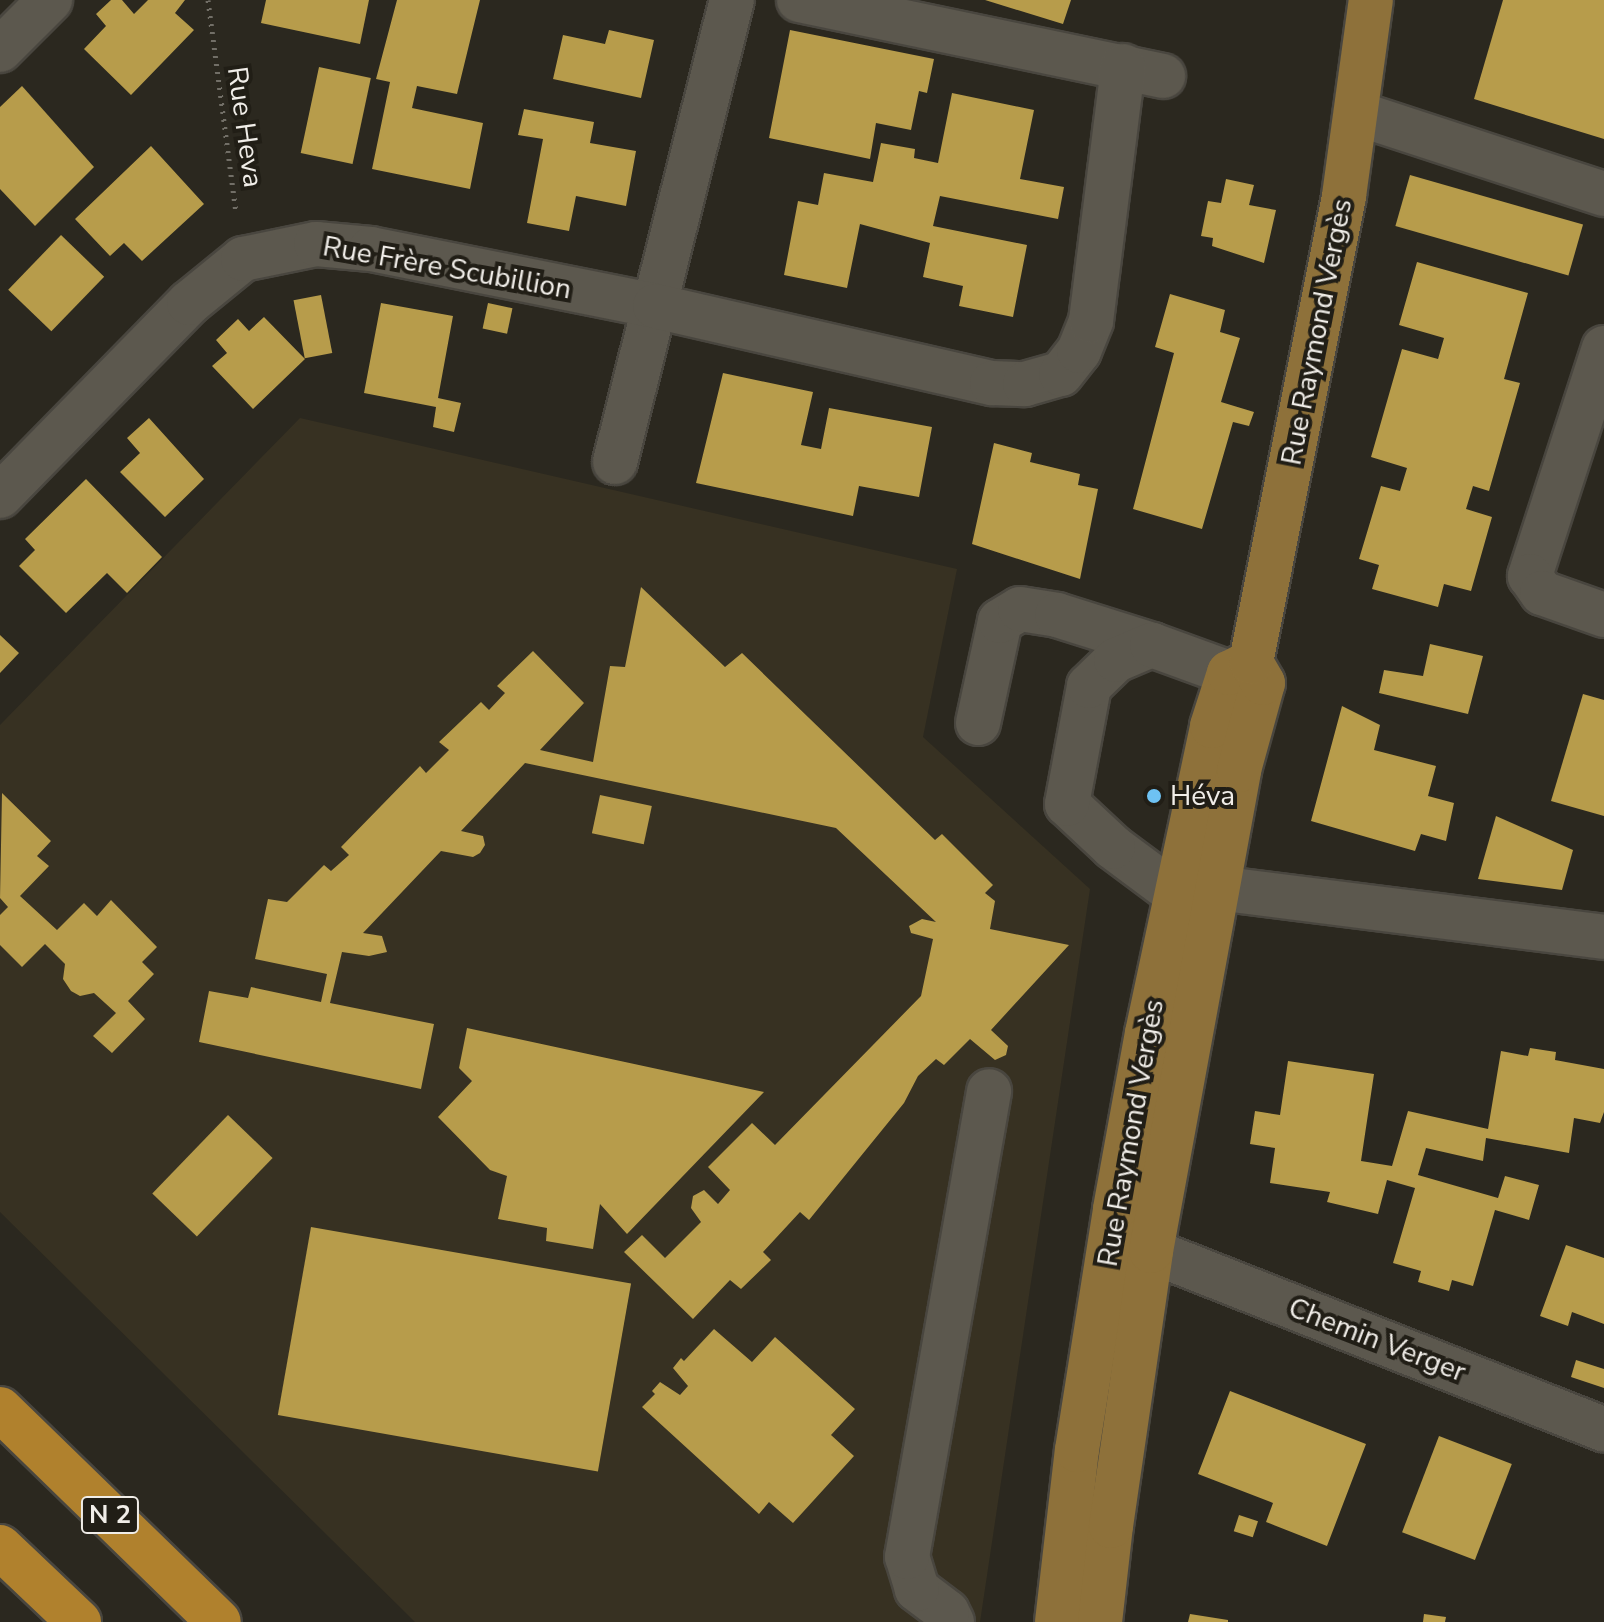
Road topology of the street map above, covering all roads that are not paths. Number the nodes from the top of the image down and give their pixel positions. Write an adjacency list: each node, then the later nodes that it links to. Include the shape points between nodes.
1 (50, 0): 5 (street)
2 (732, 0): 8 (street)
3 (799, 0): 8 (street, Rue Frère Scubillion, via 1143,71 1091,321 1079,351 1061,374 1025,384 992,383)
4 (1371, 0): 6 (main road, Rue Raymond Vergès)
5 (0, 50)
6 (1356, 113): 7 (street); 14 (main road, Rue Raymond Vergès, via 1308,389)
7 (1604, 194)
8 (655, 306): 10 (street); 11 (street, Rue Frère Scubillion, via 371,249 316,244 243,259 189,303)
9 (1604, 348): 12 (street, via 1530,576 1542,593)
10 (615, 462)
11 (0, 496)
12 (1604, 615)
13 (1152, 645): 14 (street); 15 (street, via 1020,609 1000,621); 16 (street, via 1116,660 1089,686 1067,804 1113,847)
14 (1240, 668): 16 (main road, Rue Raymond Vergès, via 1263,683)
15 (978, 723)
16 (1196, 891): 17 (street); 19 (main road, Rue Raymond Vergès); 26 (main road, Rue Raymond Vergès, via 1115,1209 1077,1450)
17 (1604, 937)
18 (989, 1091): 25 (street, via 907,1557 917,1589)
19 (1151, 1251): 21 (street, Chemin Verger); 27 (main road, Rue Raymond Vergès)
20 (0, 1409): 24 (highway, N 2)
21 (1604, 1429)
22 (0, 1547): 23 (highway)
23 (79, 1622)
24 (219, 1622)
25 (952, 1622)
26 (1057, 1622)
27 (1100, 1622)

